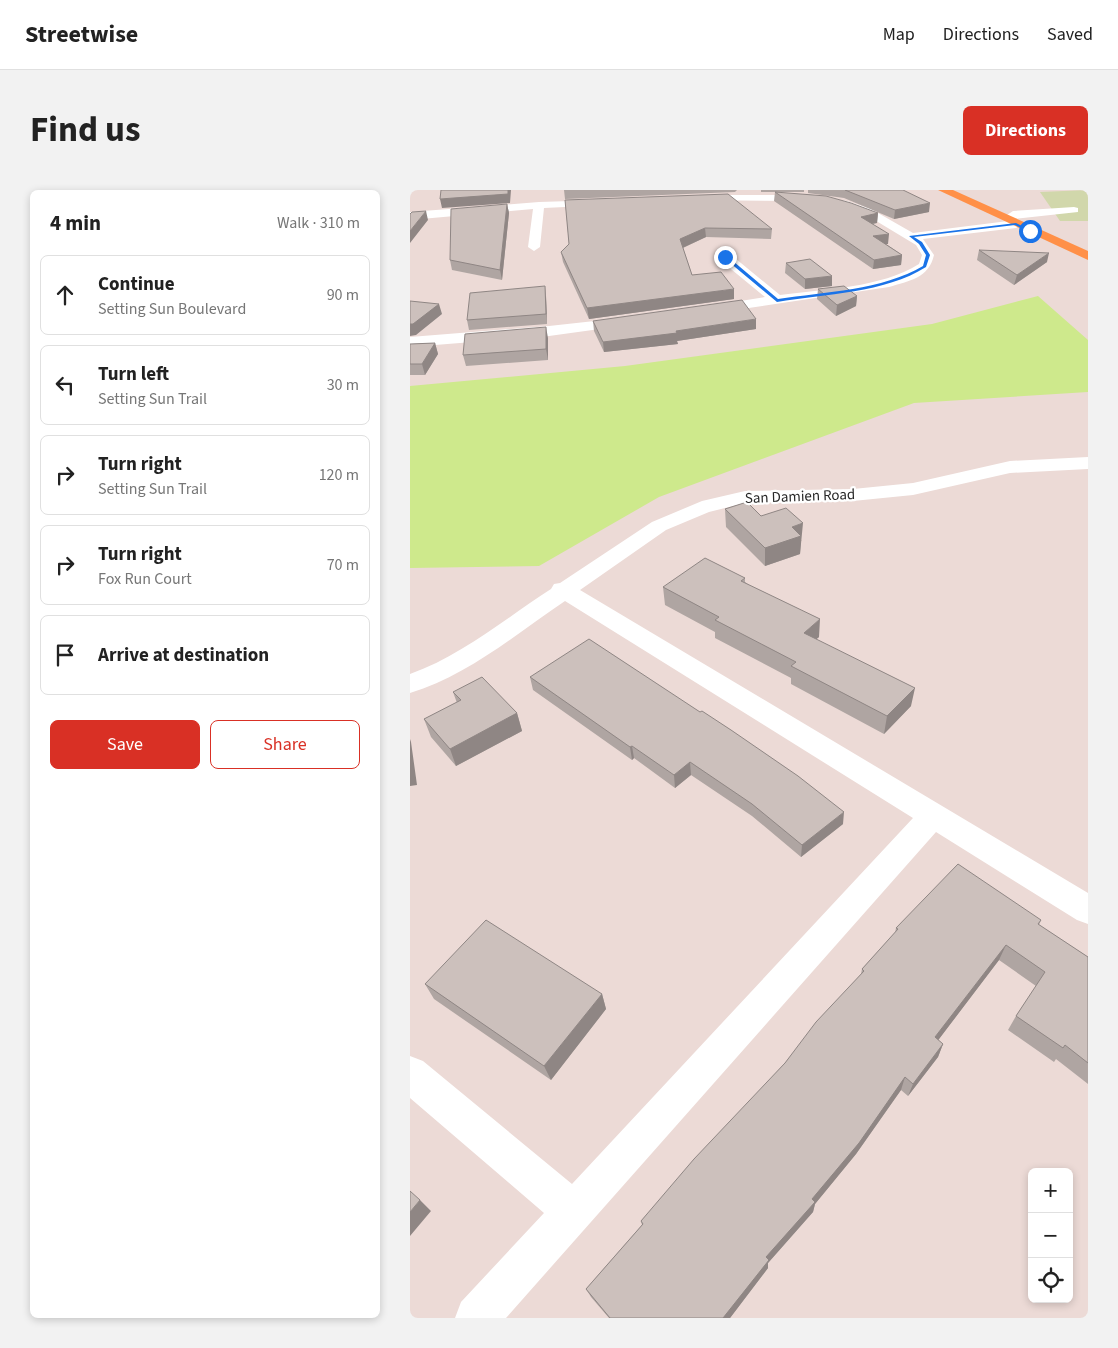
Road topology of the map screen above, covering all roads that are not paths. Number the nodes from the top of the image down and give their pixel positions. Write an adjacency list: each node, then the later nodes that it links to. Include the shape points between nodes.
1 (944, 190): 8 (main road)
2 (680, 198): 9 (street, via 828,200 862,209)
3 (616, 201): 5 (street)
4 (1020, 202): 8 (street, via 1026,206)
5 (539, 205): 7 (street); 10 (street)
6 (1074, 210): 8 (street)
7 (410, 216)
8 (1010, 218): 9 (street); 11 (main road)
9 (910, 237): 13 (street, via 925,249 928,255)
10 (534, 247)
11 (1088, 256)
12 (725, 257): 15 (street)
13 (925, 266): 14 (street); 15 (street, via 884,284)
14 (941, 268)
15 (777, 300): 16 (street)
16 (689, 313)
17 (650, 318): 18 (street, via 549,332)
18 (410, 342)
19 (1088, 464): 20 (street, San Damien Road, via 1010,467 913,490 745,497 702,507 659,526)
20 (562, 589): 21 (street, San Damien Road, via 479,648 434,675); 22 (street)
21 (410, 684)
22 (932, 816): 23 (street); 25 (street)
23 (1088, 910)
24 (410, 1074): 25 (street)
25 (574, 1212): 26 (street)
26 (477, 1318)

